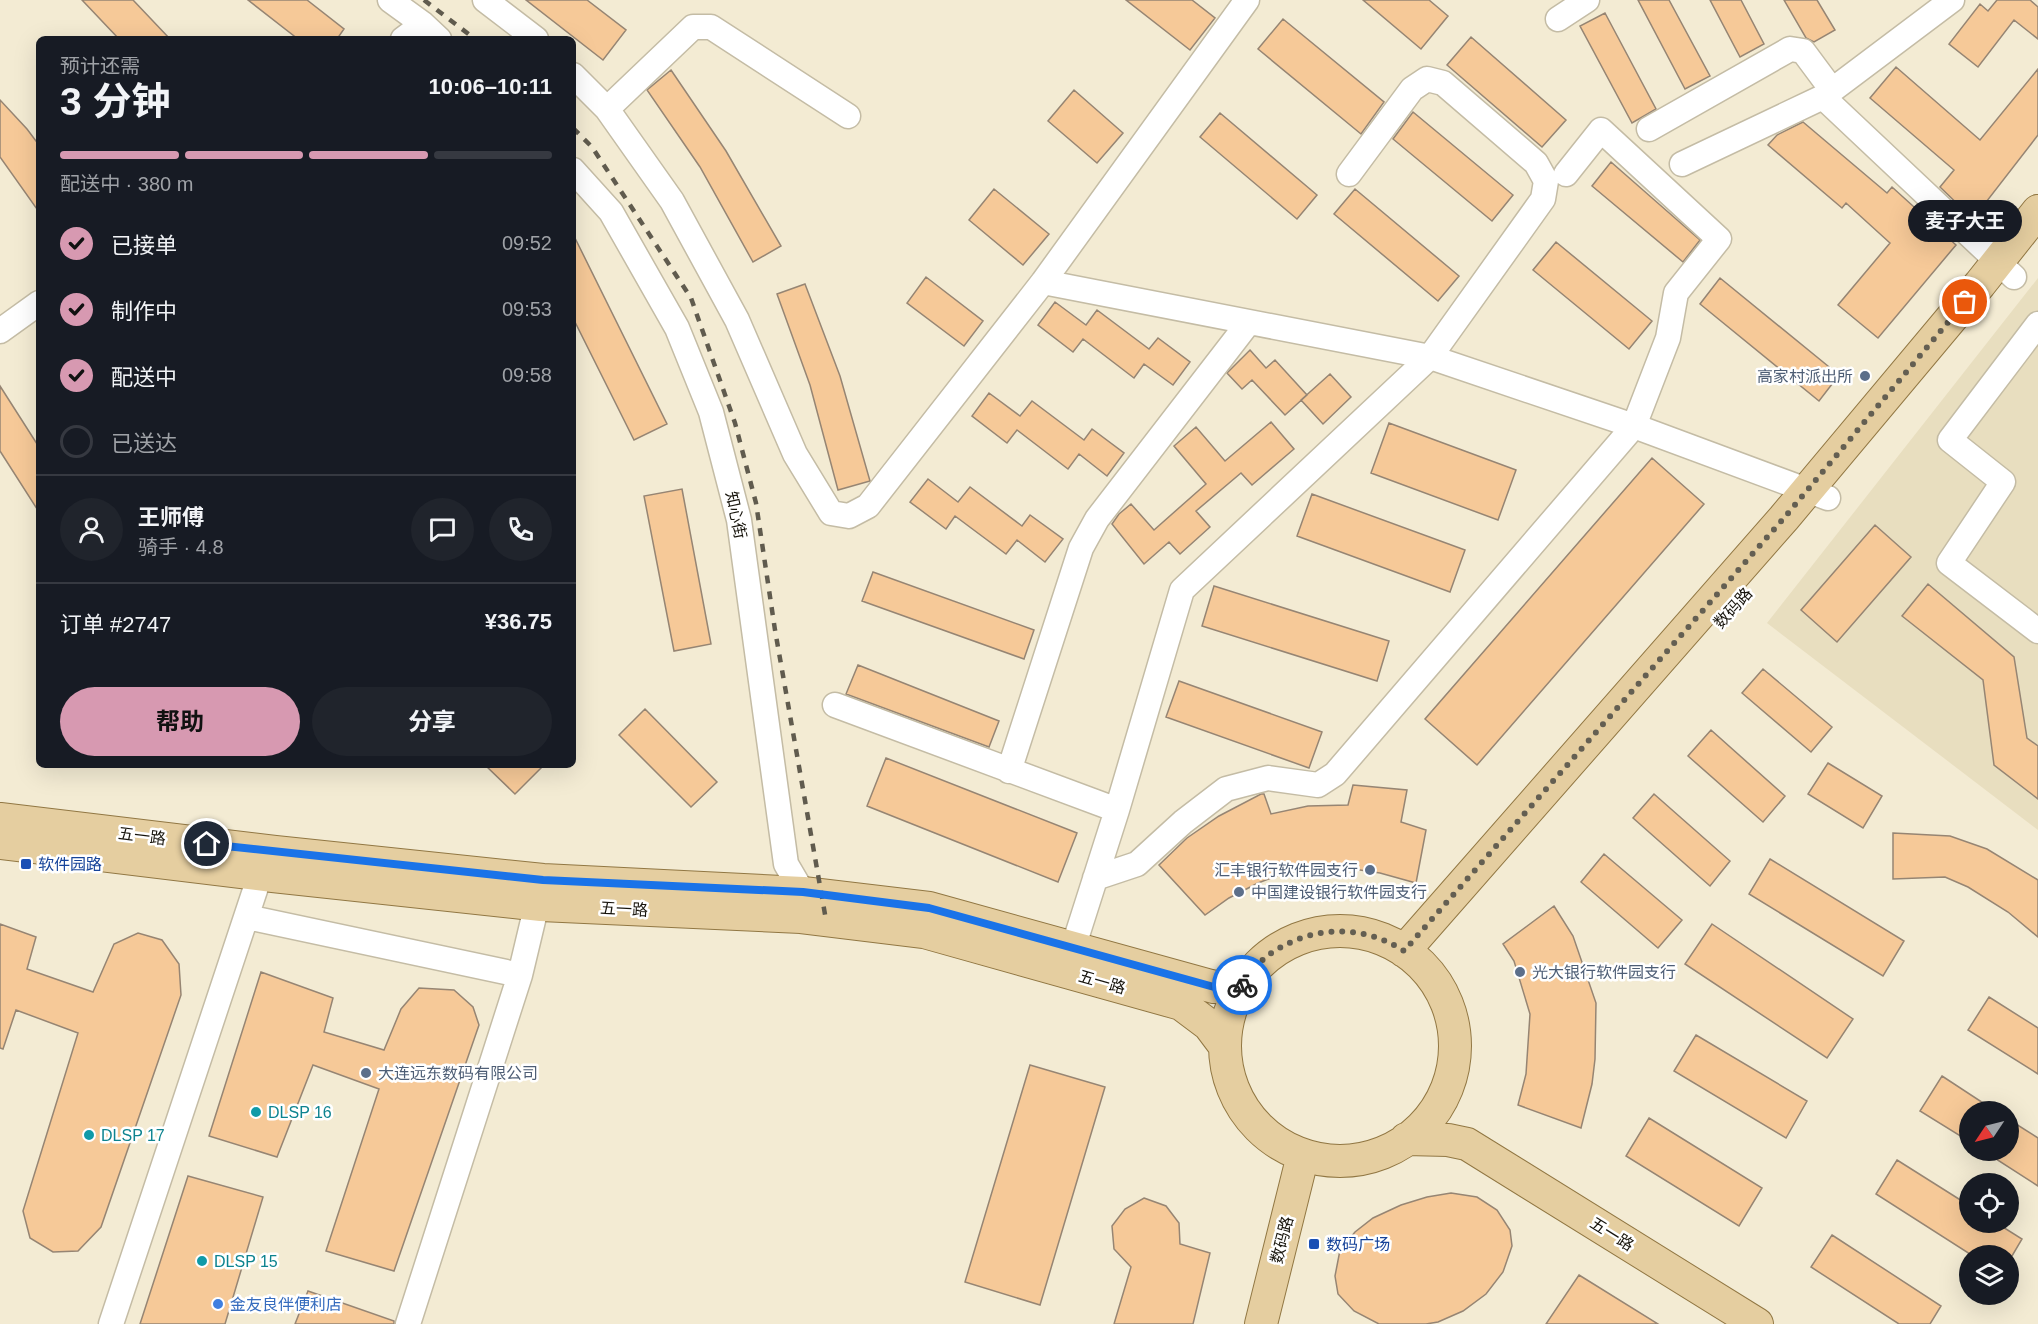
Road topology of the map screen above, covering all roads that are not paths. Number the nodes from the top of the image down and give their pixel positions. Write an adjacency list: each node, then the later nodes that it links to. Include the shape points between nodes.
1 (390, 0): 7 (street)
2 (485, 0): 9 (street)
3 (1247, 0): 22 (street)
4 (1587, 0): 6 (street)
5 (1952, 0): 11 (street)
6 (1558, 19)
7 (431, 32): 8 (street)
8 (415, 36)
9 (532, 36)
10 (576, 78): 12 (street)
11 (1828, 94): 14 (street, via 1803,51 1790,49); 15 (street); 21 (street)
12 (607, 108): 13 (street, via 693,27 711,27); 22 (street, via 672,201 737,320 795,454 831,513 849,516 868,506)
13 (848, 116)
14 (1649, 129)
15 (1682, 164)
16 (576, 173): 39 (street, 知心街, via 611,212 676,328 711,412 739,520 786,864)
17 (1348, 174): 27 (street, via 1413,88 1427,80 1443,83 1536,163 1546,182 1543,199)
18 (1566, 174): 28 (street, via 1601,130 1719,239 1676,293 1668,338)
19 (2038, 211): 21 (main road, 数码路)
20 (2038, 246): 21 (main road, 数码路)
21 (2006, 270): 29 (main road, 数码路)
22 (1043, 282): 24 (street)
23 (36, 305): 26 (street)
24 (1249, 322): 27 (street); 32 (street, via 1097,519 1081,548)
25 (2038, 324): 30 (street, via 1950,440 2003,482 1949,563)
26 (0, 332)
27 (1430, 357): 28 (street); 33 (street, via 1182,590)
28 (1634, 426): 29 (street); 37 (street, via 1335,774 1318,785 1268,778 1226,789 1137,864)
29 (1818, 494): 42 (main road, 数码路)
30 (2038, 631)
31 (835, 705): 32 (street)
32 (1009, 771): 33 (street)
33 (1117, 810): 37 (street)
34 (0, 819): 36 (main road, 五一路)
35 (0, 843): 36 (main road, 五一路)
36 (268, 864): 38 (main road, 五一路); 40 (street)
37 (1095, 878): 41 (street)
38 (540, 892): 39 (main road, 五一路); 43 (street); 45 (main road, 五一路, via 924,932 1181,1004 1209,1025)
39 (803, 892): 41 (main road, 五一路, via 929,908)
40 (247, 917): 43 (street); 51 (street)
41 (1072, 948): 44 (main road, 五一路, via 1214,987)
42 (1412, 956): 44 (main road, via 1382,938 1343,930 1303,936 1268,955); 46 (main road, via 1438,985 1451,1016 1455,1050)
43 (520, 975): 50 (street)
44 (1242, 985): 45 (main road, via 1229,1014)
45 (1224, 1045): 49 (main road, via 1230,1081 1246,1113 1271,1138)
46 (1446, 1089): 47 (main road, via 1434,1113); 48 (main road, via 1445,1109)
47 (1406, 1139): 48 (main road); 49 (main road, via 1389,1150 1361,1159 1332,1161)
48 (1467, 1144): 53 (main road, 五一路)
49 (1303, 1155): 52 (main road, 数码路)
50 (412, 1323)
51 (111, 1324)
52 (1261, 1324)
53 (1757, 1324)

